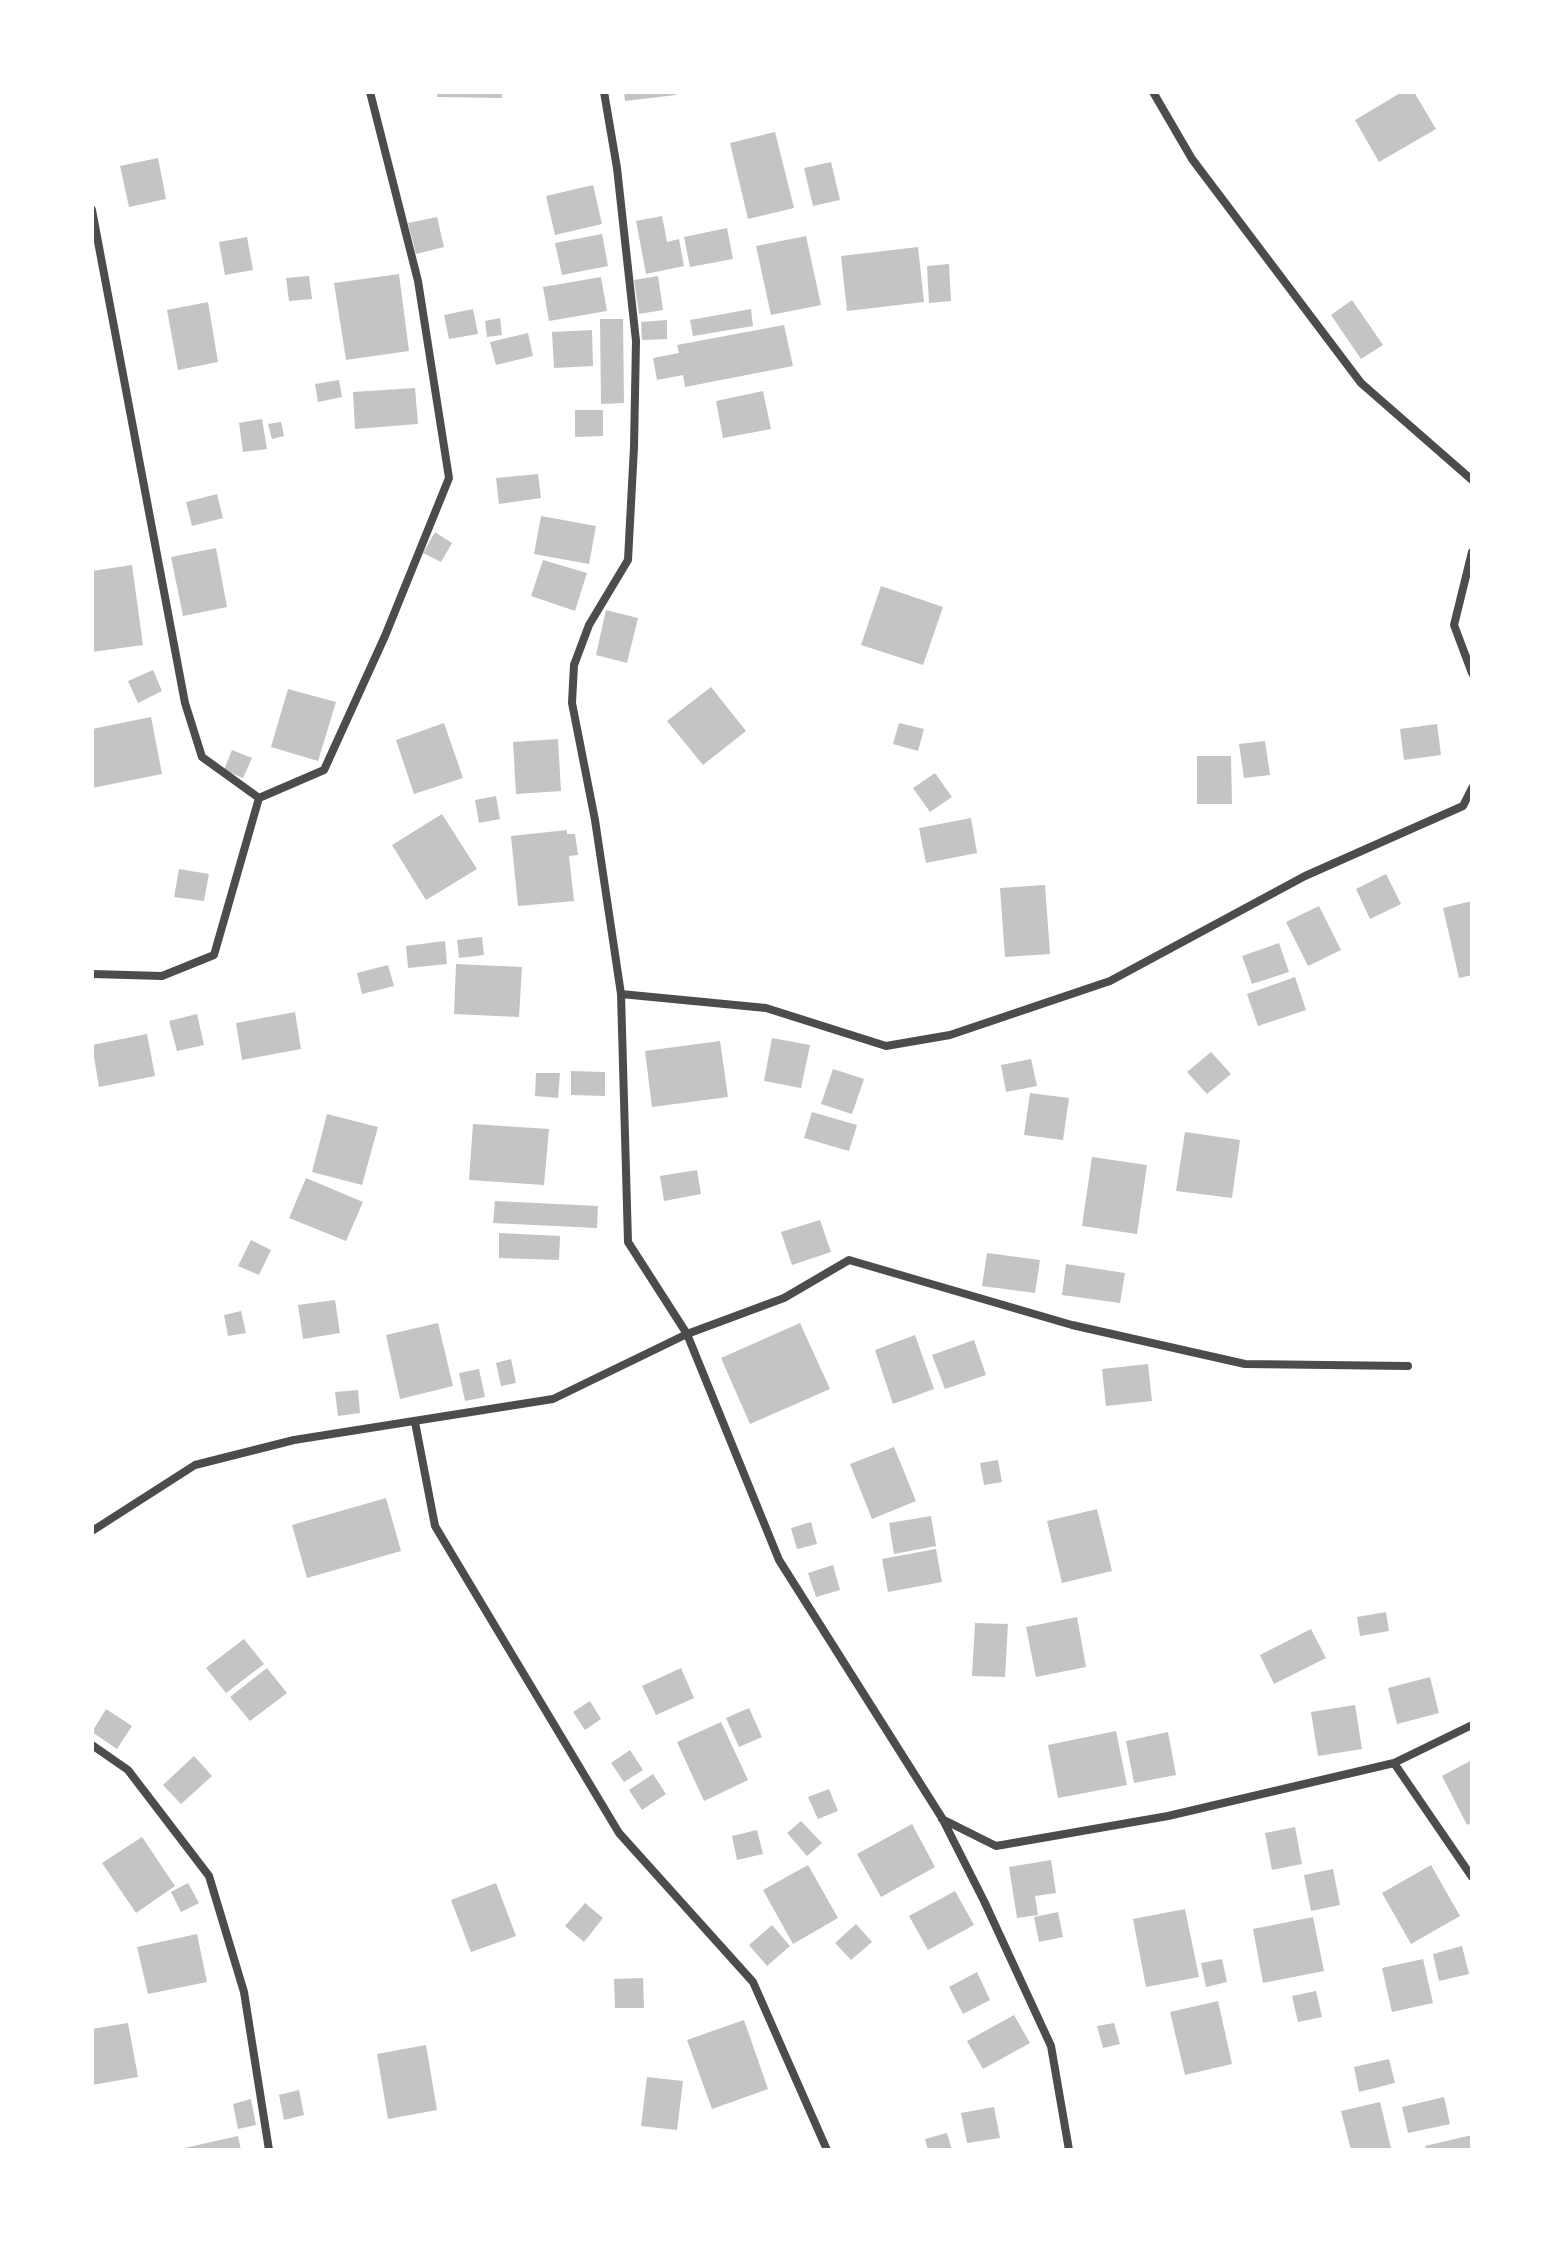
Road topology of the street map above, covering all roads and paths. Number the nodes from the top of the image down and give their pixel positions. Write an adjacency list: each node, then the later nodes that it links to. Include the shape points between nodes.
1 (370, 92): 9 (street, via 418,281 449,478 324,770)
2 (604, 92): 11 (street, via 636,341 634,447 628,560 589,625 574,665 572,703)
3 (1153, 92): 5 (street, via 1192,159 1361,383)
4 (92, 210): 9 (street, via 185,703 202,757)
5 (1472, 480)
6 (1472, 552): 7 (street, via 1454,625)
7 (1472, 673)
8 (1472, 788): 11 (street, via 1463,806 1305,876 1110,981 950,1035 886,1046 766,1008)
9 (259, 798): 10 (street, via 214,955 162,976)
10 (92, 974)
11 (621, 994): 12 (street, via 628,1242)
12 (687, 1334): 13 (street, via 784,1298 849,1260 1072,1325 1245,1364); 14 (street, via 553,1399); 19 (street, via 779,1560)
13 (1408, 1366)
14 (415, 1422): 15 (street, via 294,1440 195,1465); 22 (street, via 435,1526 619,1833 753,1982)
15 (92, 1531)
16 (1472, 1725): 18 (street)
17 (92, 1745): 21 (street, via 128,1770 209,1876 244,1992)
18 (1394, 1763): 19 (street, via 1168,1816 996,1846); 20 (street)
19 (942, 1818): 23 (street, via 1051,2046)
20 (1472, 1877)
21 (269, 2150)
22 (827, 2150)
23 (1069, 2150)

